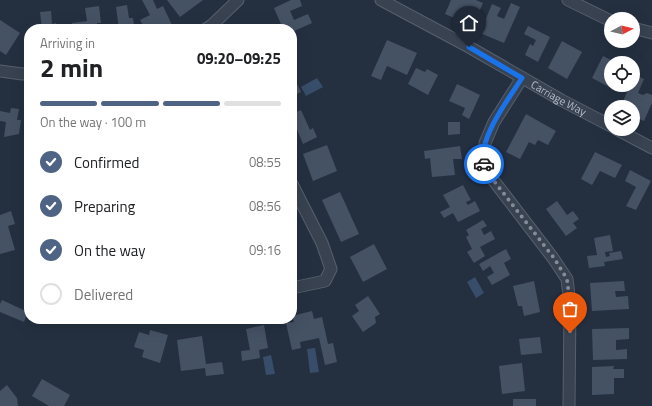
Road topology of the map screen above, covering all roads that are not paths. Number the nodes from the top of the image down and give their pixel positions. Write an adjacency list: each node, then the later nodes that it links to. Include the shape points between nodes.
1 (238, 0): 5 (street)
2 (381, 0): 10 (street, Carriage Way)
3 (568, 0): 4 (street)
4 (604, 18)
5 (215, 24)
6 (640, 30): 7 (street)
7 (652, 33)
8 (0, 71): 9 (street)
9 (24, 74)
10 (522, 78): 11 (street, Carriage Way); 16 (street, via 494,122 485,144 483,163 567,279 570,304)
11 (604, 122)
12 (629, 136): 13 (street)
13 (652, 148)
14 (297, 194): 15 (street, via 322,243 331,269 325,281)
15 (297, 287)
16 (569, 406)

